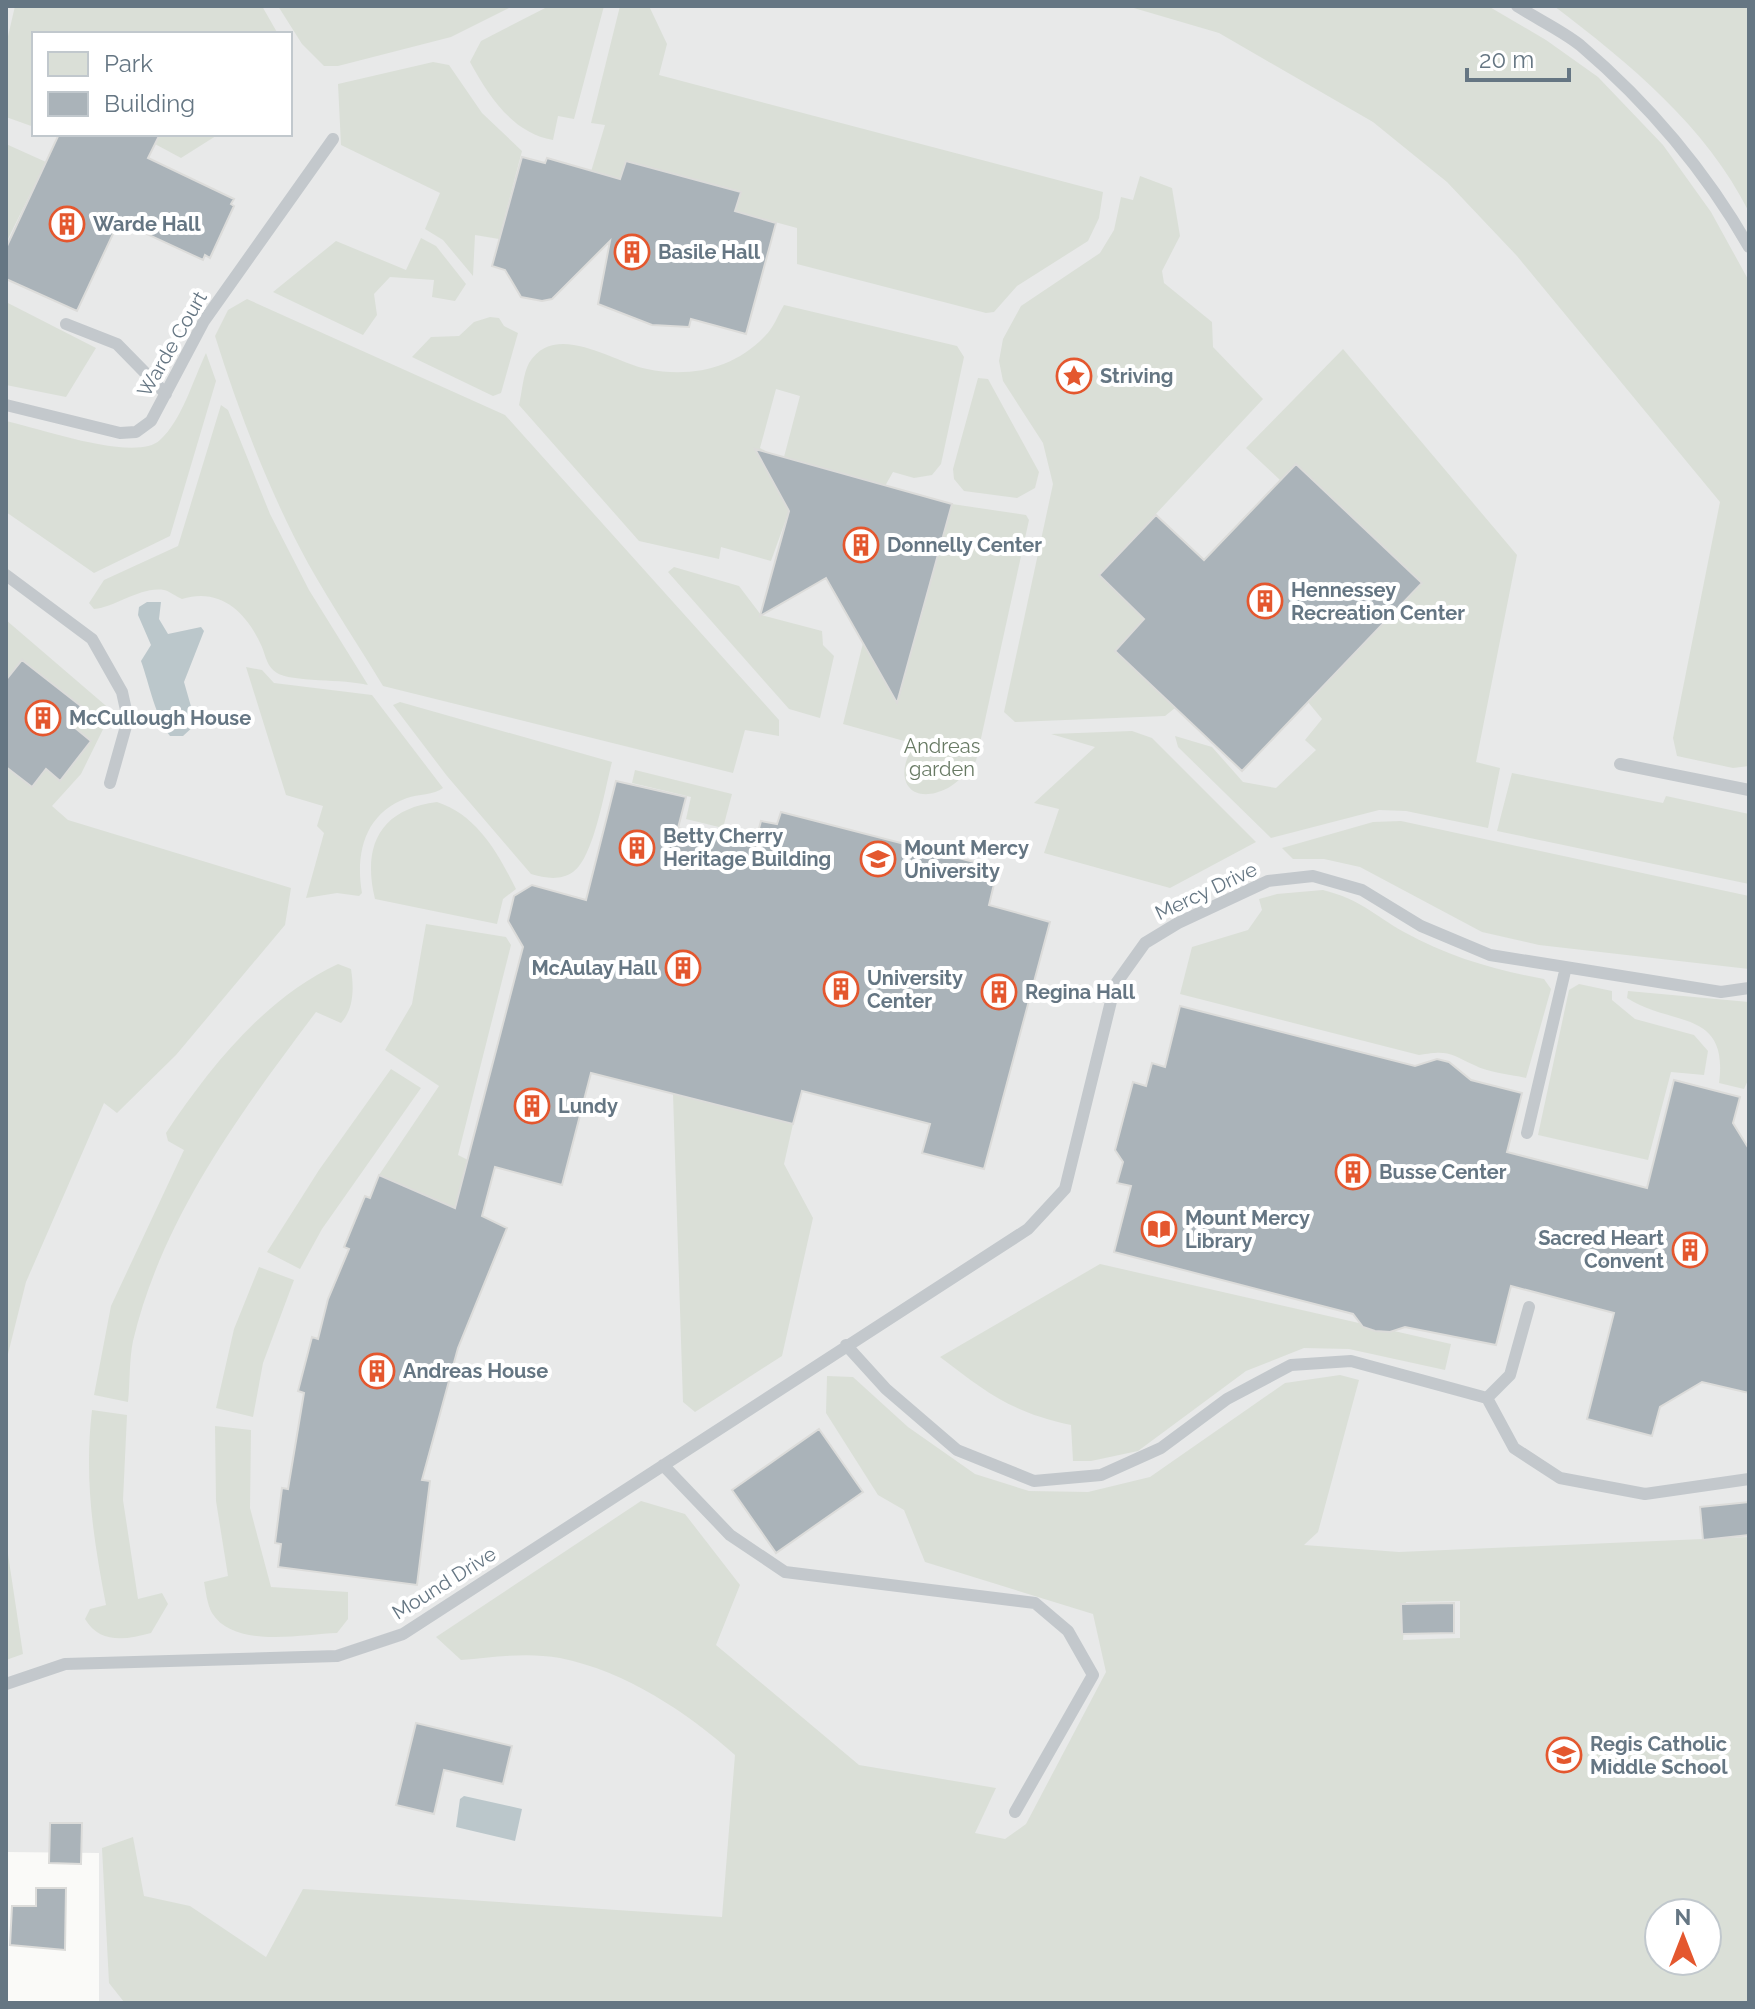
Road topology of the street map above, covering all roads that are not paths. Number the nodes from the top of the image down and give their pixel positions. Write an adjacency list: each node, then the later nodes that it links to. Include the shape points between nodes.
1 (1517, 6): 3 (lane, via 1578,44 1682,145)
2 (333, 139): 5 (lane, Warde Court, via 204,321)
3 (1749, 247)
4 (66, 324): 5 (lane, via 117,344)
5 (166, 394): 6 (lane, Warde Court, via 151,421 136,432 120,433)
6 (6, 405)
7 (6, 575): 9 (lane, via 92,639 122,692 128,719)
8 (1620, 764): 10 (lane)
9 (110, 783)
10 (1749, 790)
11 (1566, 967): 12 (lane, Mercy Drive, via 1721,992); 13 (lane); 15 (lane, Mercy Drive, via 1490,955 1421,926 1362,890 1313,876 1268,881 1178,923 1145,943 1115,985 1065,1189 1028,1229)
12 (1749, 988)
13 (1527, 1133)
14 (1529, 1307): 16 (lane, via 1510,1375)
15 (846, 1345): 16 (lane, via 886,1389 957,1450 1034,1481 1101,1475 1149,1454 1227,1399 1291,1365 1351,1361); 17 (lane, Mound Drive)
16 (1487, 1398): 18 (lane, via 1514,1448 1560,1478 1645,1494)
17 (663, 1465): 19 (lane, Mound Drive, via 403,1634 349,1652 65,1664); 20 (lane, via 730,1535 785,1572 1035,1603 1068,1631 1093,1675)
18 (1749, 1479)
19 (6, 1684)
20 (1015, 1812)

